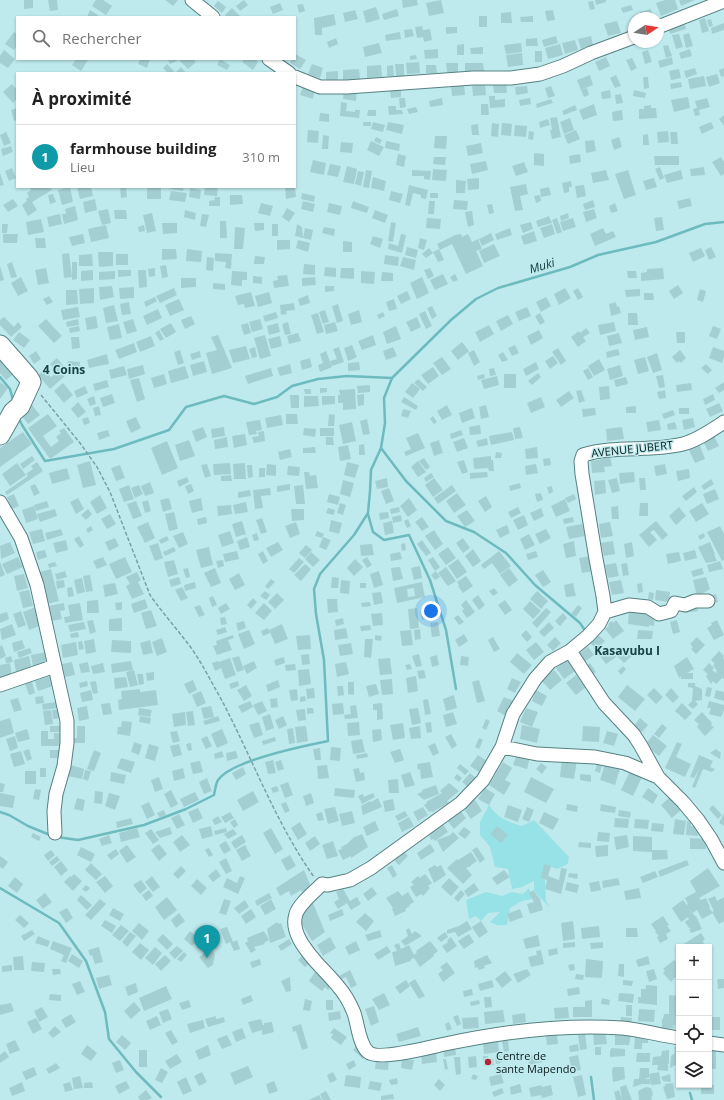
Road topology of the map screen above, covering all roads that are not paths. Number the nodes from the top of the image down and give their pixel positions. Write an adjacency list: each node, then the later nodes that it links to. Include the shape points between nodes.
1 (192, 0): 3 (street)
2 (724, 1): 4 (street)
3 (212, 16)
4 (664, 25)
5 (628, 39): 8 (street, via 540,74 511,78 466,78 320,87)
6 (270, 60): 7 (street)
7 (288, 72)
8 (296, 77)
9 (0, 345): 11 (highway, via 30,382)
10 (724, 422): 14 (street, AVENUE JUBERT, via 710,432 684,444 595,451 583,455 582,474)
11 (1, 432)
12 (0, 502): 16 (street, via 21,538 37,585)
13 (708, 601): 14 (street, via 695,601 685,605 675,603 671,611 659,614 648,607 629,605)
14 (605, 612): 15 (street, via 599,624)
15 (570, 651): 18 (street, via 550,662 534,679 513,714); 19 (street, via 604,703 634,735)
16 (55, 666): 17 (street); 20 (street, via 67,721 64,766 54,811)
17 (0, 685)
18 (502, 747): 19 (street, via 537,754 595,757 625,763); 22 (street, via 483,780 461,803 371,868 350,880 322,884 296,914 295,926 300,939 345,996 354,1012 363,1044 369,1053 377,1056 492,1036 581,1027 624,1028)
19 (658, 777): 21 (street, via 698,820)
20 (55, 833)
21 (724, 863)
22 (676, 1037)
23 (712, 1043): 24 (street)
24 (724, 1045)

